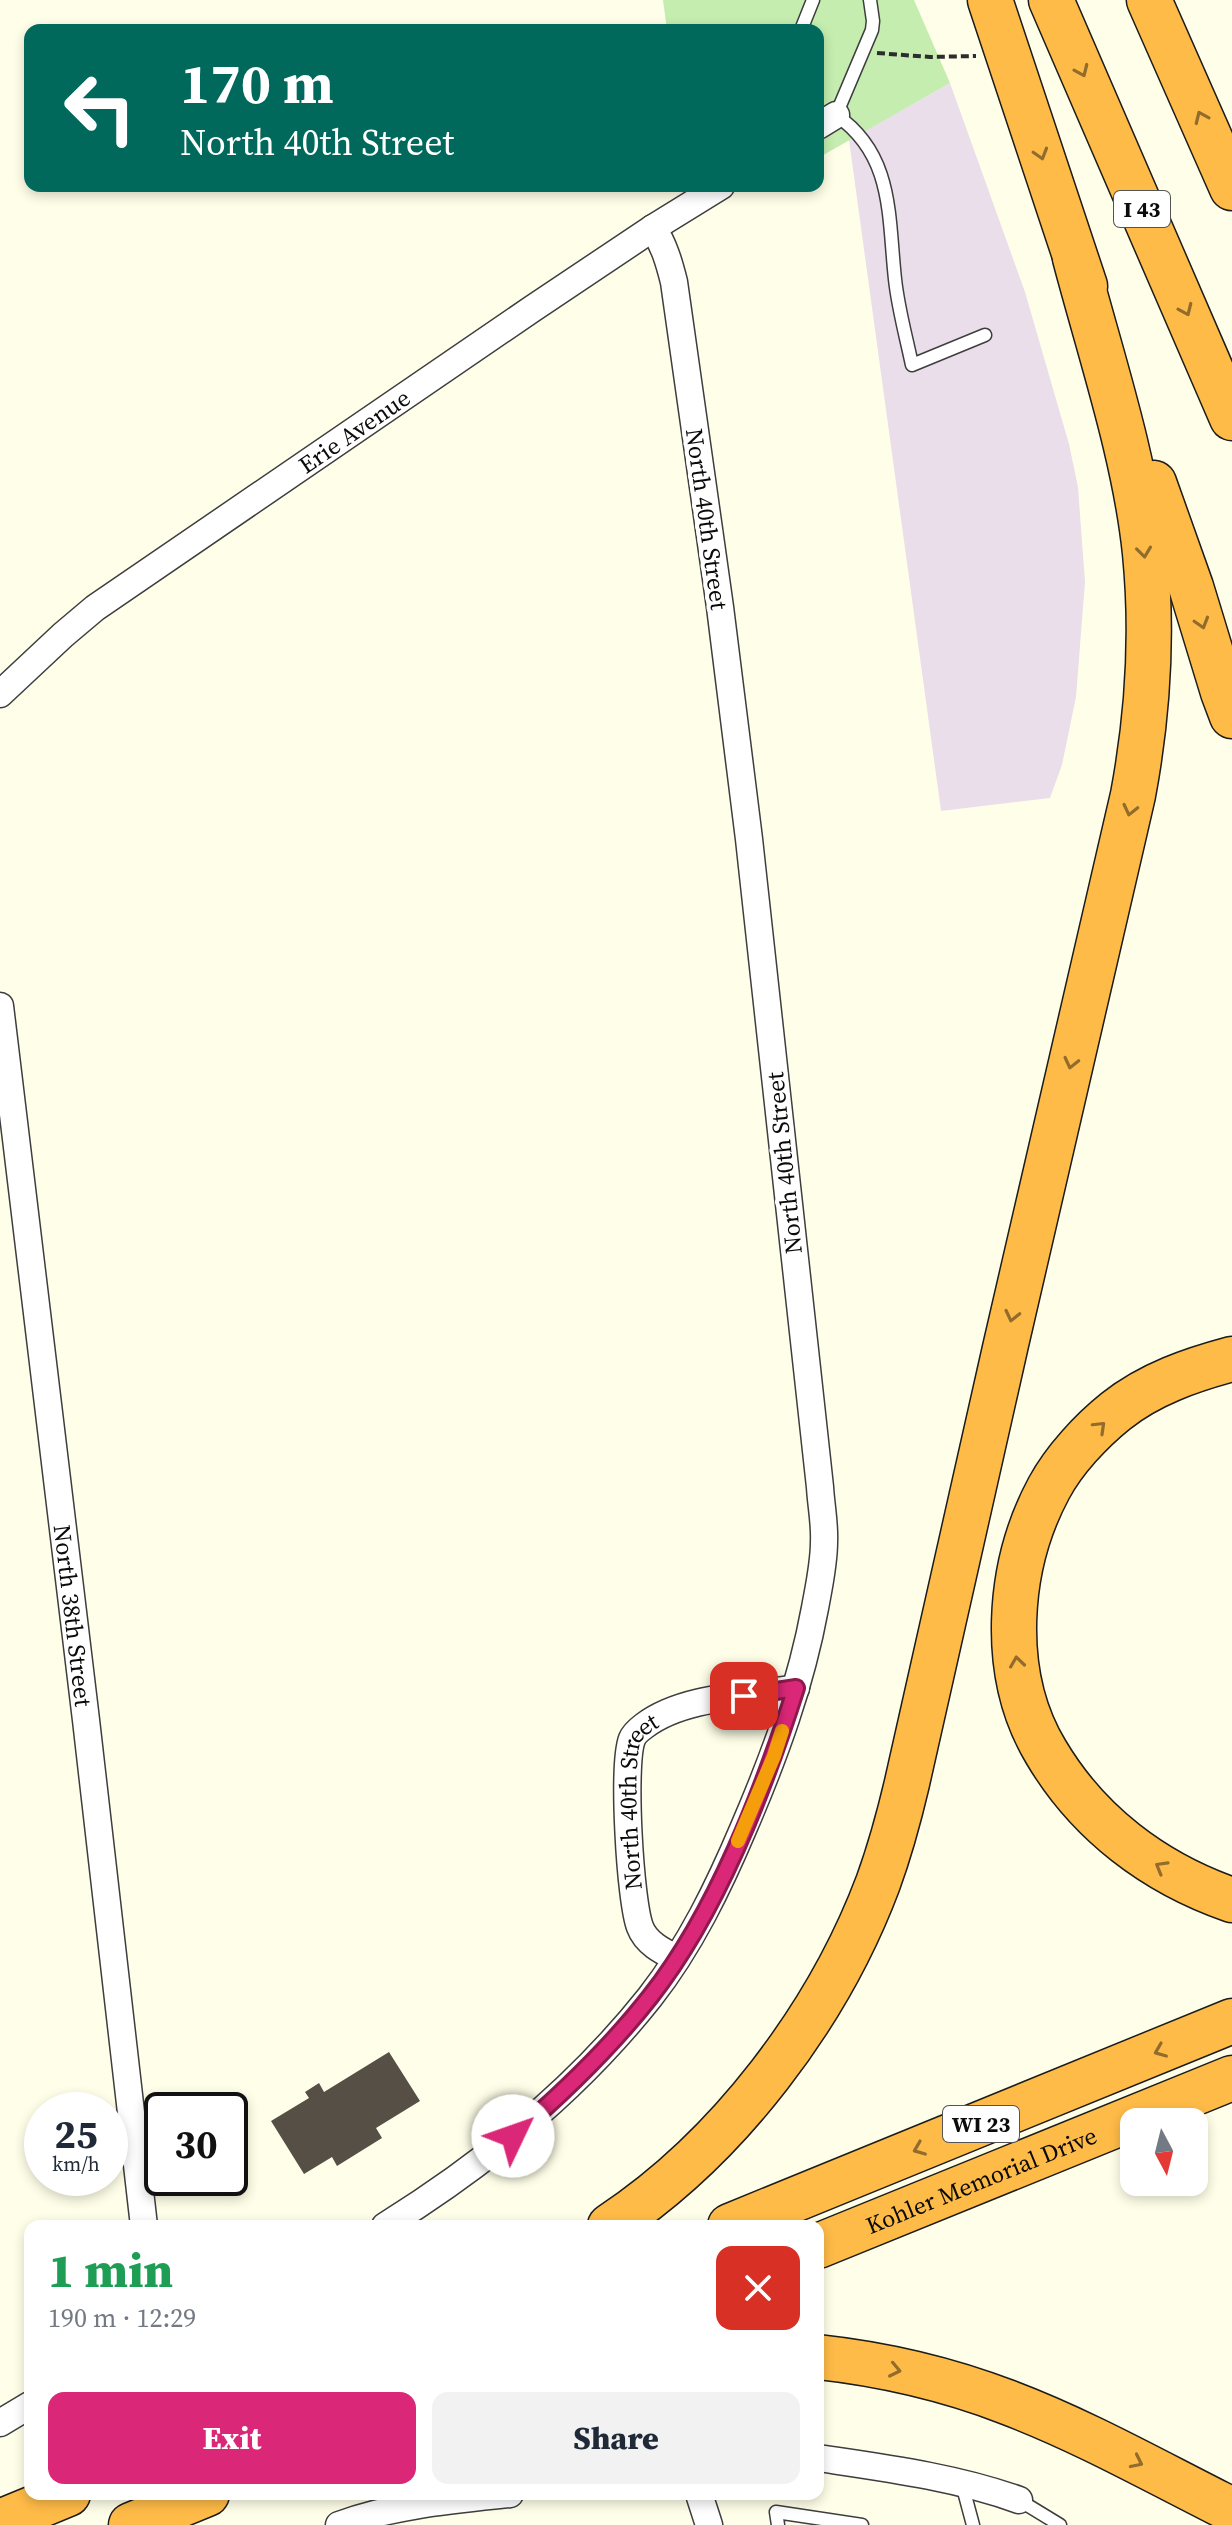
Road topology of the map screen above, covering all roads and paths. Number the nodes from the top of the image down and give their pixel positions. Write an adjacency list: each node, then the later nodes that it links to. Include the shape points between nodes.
1 (813, 0): 6 (lane)
2 (870, 0): 7 (lane, via 873,25)
3 (990, 0): 13 (highway, one-way to 13)
4 (1051, 0): 15 (highway, I 43, one-way to 15)
5 (1149, 0): 10 (highway, one-way to 5)
6 (803, 24)
7 (863, 49): 8 (path, via 903,56); 9 (lane)
8 (979, 56)
9 (827, 121): 14 (lane, via 862,138 877,161 912,365)
10 (1232, 188)
11 (711, 192): 12 (street, Erie Avenue)
12 (653, 228): 16 (street, Erie Avenue, via 95,608); 20 (street, North 40th Street, via 674,282 720,607 820,1487 821,1575)
13 (1075, 258): 17 (highway, one-way to 17); 27 (highway, one-way to 27, via 1133,477 1145,551 1150,637 1144,734 907,1783 861,1923 778,2064 695,2158)
14 (985, 335)
15 (1232, 418)
16 (0, 694)
17 (1232, 716)
18 (0, 1006): 25 (street, North 38th Street)
19 (1232, 1359): 21 (highway, one-way to 19, via 1154,1864 1113,1834 1076,1796 1044,1750 1021,1687 1015,1644 1016,1595 1028,1539 1062,1468 1116,1411 1170,1379)
20 (796, 1688): 22 (street, via 774,1756 729,1861); 22 (street, North 40th Street, via 705,1701 662,1714 632,1737 627,1767 630,1850 639,1926 646,1939)
21 (1232, 1900)
22 (676, 1958): 26 (street, via 651,1996 532,2120)
23 (1232, 2021): 28 (highway, WI 23, one-way to 28)
24 (1232, 2078): 29 (highway, Kohler Memorial Drive / WI 23)
25 (143, 2220)
26 (395, 2220)
27 (618, 2220)
28 (745, 2220)
29 (824, 2244)
30 (824, 2358): 40 (highway, one-way to 40, via 936,2378 1009,2402)
31 (24, 2409): 32 (street)
32 (0, 2423)
33 (824, 2459): 34 (street)
34 (962, 2484): 39 (street); 47 (lane)
35 (53, 2500): 41 (highway)
36 (192, 2500): 42 (highway)
37 (454, 2500): 43 (street)
38 (701, 2500): 44 (street)
39 (1019, 2500): 48 (lane)
40 (1232, 2510)
41 (0, 2522)
42 (131, 2525)
43 (339, 2525)
44 (709, 2525)
45 (778, 2525): 46 (lane, via 776,2512)
46 (862, 2525)
47 (973, 2525)
48 (1060, 2525)

